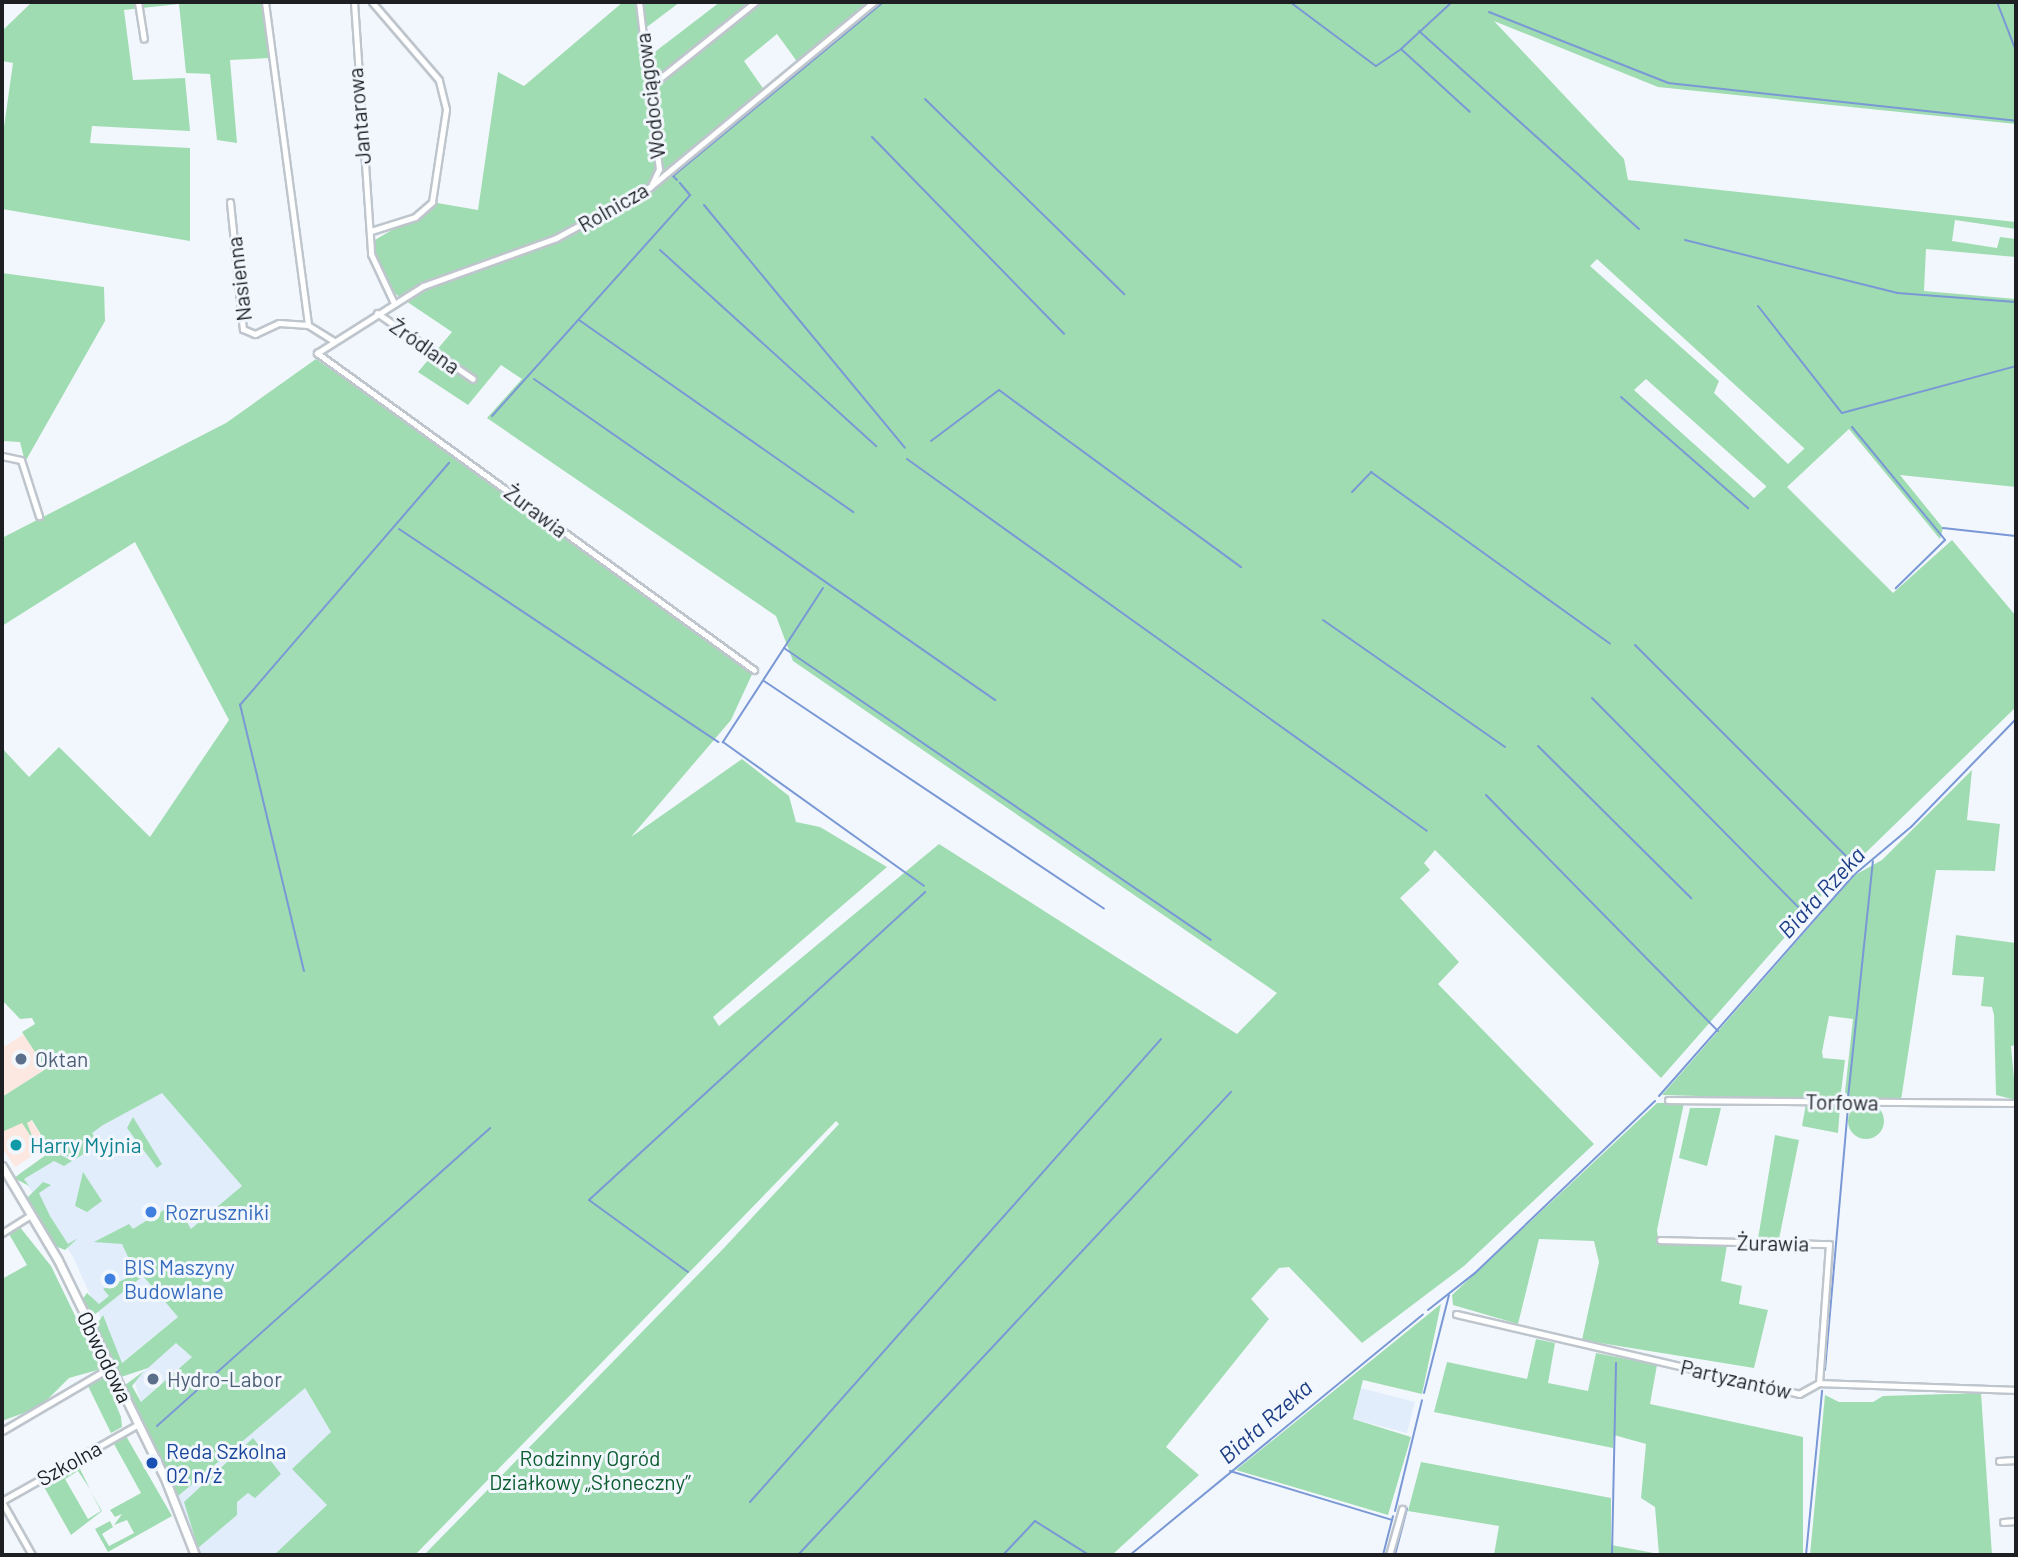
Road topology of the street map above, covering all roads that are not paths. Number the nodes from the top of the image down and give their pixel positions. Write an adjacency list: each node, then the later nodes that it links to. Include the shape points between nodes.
1 (138, 2): 8 (street)
2 (265, 2): 15 (street, via 281,138 291,163)
3 (354, 2): 12 (street, Jantarowa)
4 (372, 2): 12 (street, via 439,80 446,110 432,202 415,217)
5 (639, 2): 9 (street, Wodociągowa)
6 (755, 2): 9 (street)
7 (874, 2): 10 (street, Rolnicza)
8 (144, 39)
9 (649, 87): 10 (street, Wodociągowa, via 659,169)
10 (650, 187): 13 (street, Rolnicza, via 556,238 441,277)
11 (230, 201): 15 (street, Nasienna, via 243,329 255,334 279,323)
12 (371, 231): 13 (street, Jantarowa, via 373,266)
13 (394, 303): 14 (street, Rolnicza)
14 (377, 313): 16 (street, Rolnicza); 18 (street, Źródlana)
15 (309, 325): 16 (street)
16 (334, 341): 17 (street, Rolnicza)
17 (317, 353): 21 (street, Żurawia)
18 (473, 379)
19 (2, 456): 20 (street, via 21,460)
20 (38, 516)
21 (754, 670)
22 (1668, 1100): 23 (street, Torfowa)
23 (2016, 1103)
24 (2, 1166): 25 (main road, Obwodowa)
25 (31, 1215): 26 (street); 29 (main road, Obwodowa)
26 (2, 1233)
27 (1660, 1240): 30 (street, Żurawia, via 1829,1244)
28 (1456, 1314): 30 (street, Partyzantów, via 1799,1394)
29 (111, 1367): 32 (main road, Obwodowa); 33 (street)
30 (1819, 1382): 31 (street, Partyzantów)
31 (2016, 1390)
32 (137, 1425): 36 (street, Szkolna); 41 (main road, Obwodowa)
33 (2, 1431)
34 (2016, 1460): 35 (street)
35 (1999, 1461)
36 (2, 1502): 40 (street)
37 (1402, 1509): 42 (street)
38 (2016, 1521): 39 (street)
39 (2003, 1522)
40 (31, 1555)
41 (195, 1555)
42 (1389, 1555)

